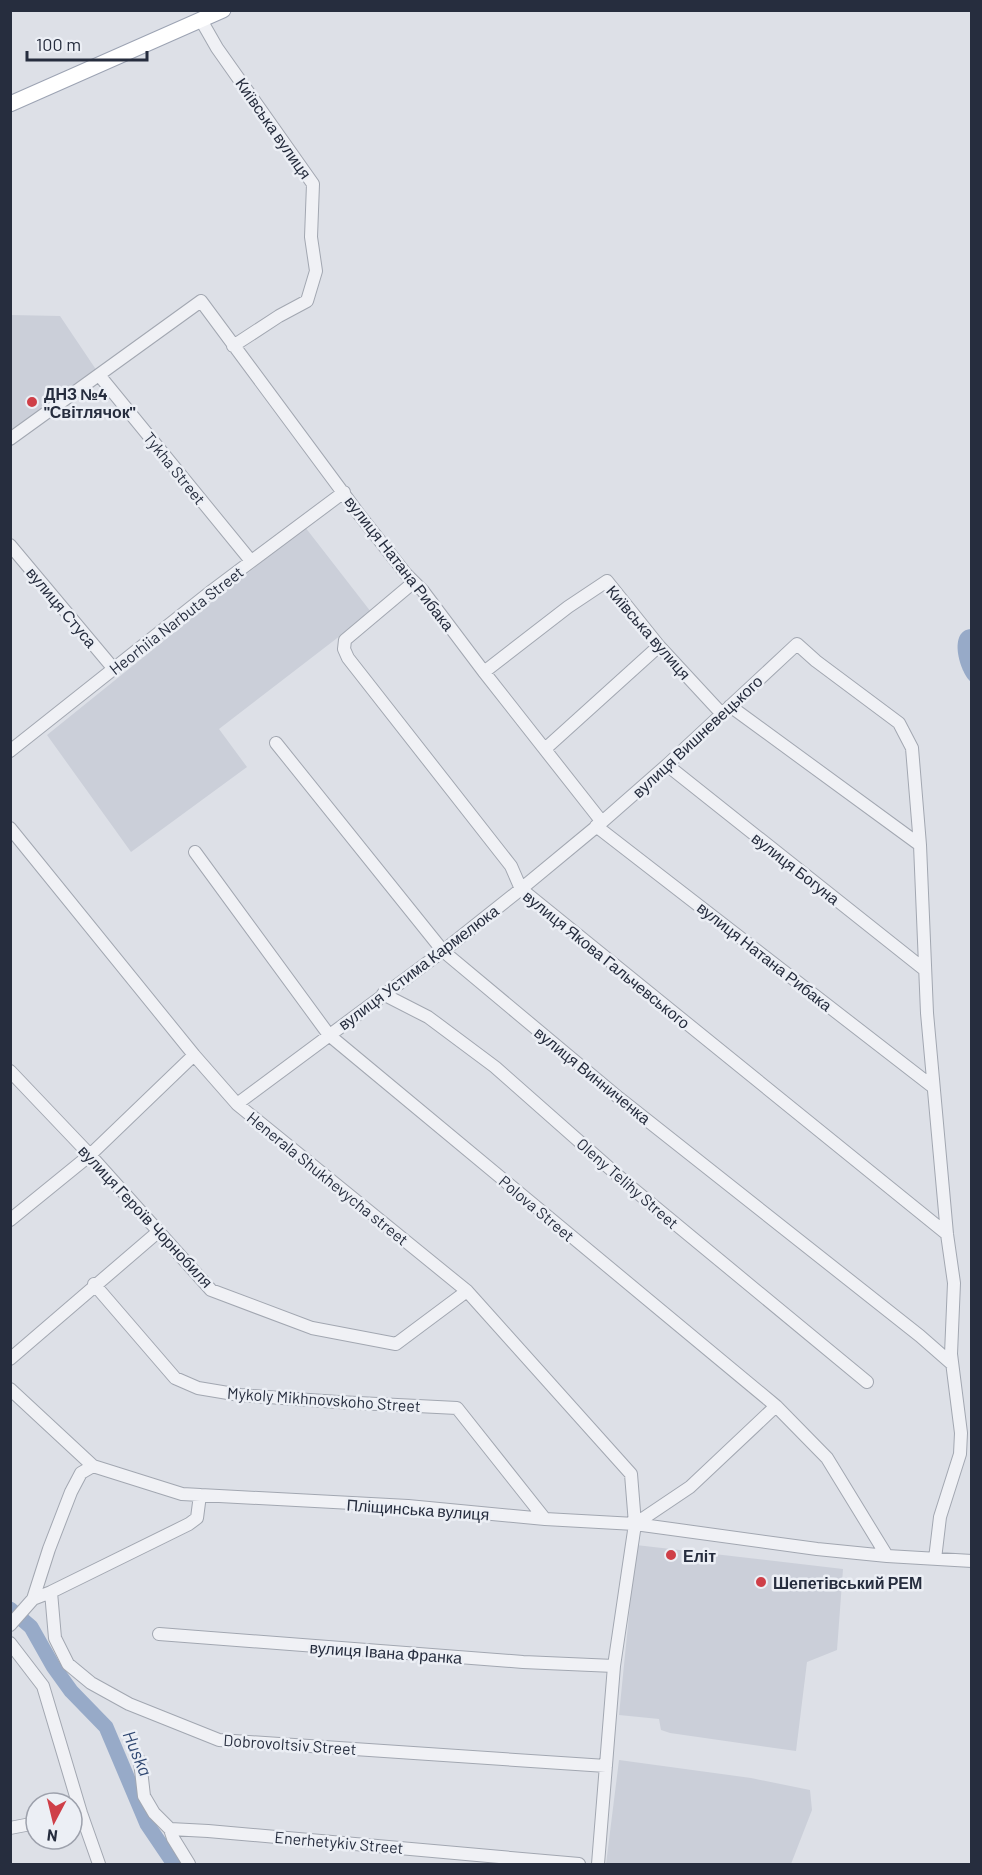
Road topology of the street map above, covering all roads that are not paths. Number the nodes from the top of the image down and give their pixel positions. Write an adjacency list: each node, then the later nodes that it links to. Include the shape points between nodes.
1 (223, 10): 2 (main road)
2 (201, 20): 3 (main road); 4 (street, Київська вулиця, via 313,184 311,237 316,270 307,302)
3 (10, 104)
4 (233, 346): 5 (street, вулиця Натана Рибака, via 201,302); 7 (street, вулиця Натана Рибака)
5 (99, 375): 6 (street); 9 (street, Tykha Street)
6 (10, 439)
7 (344, 492): 9 (street, Heorhiia Narbuta Street); 10 (street, вулиця Натана Рибака)
8 (10, 545): 12 (street, вулиця Стуса)
9 (251, 561): 12 (street, Heorhiia Narbuta Street)
10 (414, 582): 13 (street, вулиця Натана Рибака); 23 (street, вулиця Якова Гальчевського, via 345,640 344,649 511,866)
11 (659, 646): 13 (street, Київська вулиця, via 607,581); 14 (street, Київська вулиця); 16 (street)
12 (113, 668): 17 (street, Heorhiia Narbuta Street)
13 (484, 672): 16 (street, вулиця Натана Рибака)
14 (726, 710): 18 (street, вулиця Вишневецького); 21 (street, Київська вулиця); 21 (street, вулиця Вишневецького, via 797,644 899,723 912,748)
15 (276, 743): 24 (street, вулиця Винниченка)
16 (545, 749): 19 (street, вулиця Натана Рибака)
17 (10, 751)
18 (667, 765): 19 (street, вулиця Вишневецького); 25 (street, вулиця Богуна)
19 (599, 824): 23 (street, вулиця Устима Кармелюка); 30 (street, вулиця Натана Рибака)
20 (10, 828): 28 (street, Henerala Shukhevycha street)
21 (920, 845): 25 (street)
22 (195, 852): 27 (street, Polova Street)
23 (521, 889): 24 (street, вулиця Устима Кармелюка); 35 (street, вулиця Якова Гальчевського)
24 (443, 951): 26 (street, вулиця Устима Кармелюка); 39 (street, вулиця Винниченка, via 619,1098)
25 (925, 970): 30 (street)
26 (383, 994): 27 (street, вулиця Устима Кармелюка); 40 (street, Oleny Telihy Street, via 428,1017 495,1067 632,1188)
27 (329, 1035): 31 (street, вулиця Устима Кармелюка); 42 (street, Polova Street)
28 (194, 1055): 31 (street, Henerala Shukhevycha street); 32 (street)
29 (10, 1071): 32 (street, вулиця Героїв Чорнобиля)
30 (933, 1087): 35 (street)
31 (237, 1104): 37 (street, Henerala Shukhevycha street)
32 (90, 1155): 33 (street); 34 (street, вулиця Героїв Чорнобиля)
33 (10, 1220)
34 (159, 1231): 36 (street); 37 (street, вулиця Героїв Чорнобиля, via 212,1290 312,1328 396,1344)
35 (947, 1234): 39 (street, via 954,1282)
36 (94, 1284): 38 (street); 45 (street, Mykoly Mikhnovskoho Street, via 176,1378 198,1388 251,1396 457,1408)
37 (467, 1291): 46 (street, Henerala Shukhevycha street, via 631,1474)
38 (10, 1359)
39 (952, 1364): 48 (street, via 961,1443 943,1505)
40 (867, 1382)
41 (10, 1389): 43 (street, Пліщинська вулиця)
42 (776, 1406): 46 (street, via 690,1487); 47 (street, Polova Street, via 827,1458)
43 (93, 1466): 44 (street, Пліщинська вулиця, via 182,1494); 51 (street, via 81,1473 71,1492)
44 (200, 1495): 45 (street, Пліщинська вулиця, via 408,1506); 50 (street, via 197,1518 189,1524)
45 (545, 1519): 46 (street, Пліщинська вулиця)
46 (635, 1524): 47 (street, Пліщинська вулиця); 55 (street)
47 (887, 1556): 48 (street, Пліщинська вулиця)
48 (935, 1559): 49 (street, Пліщинська вулиця)
49 (972, 1561)
50 (51, 1592): 51 (street); 57 (street, Dobrovoltsiv Street, via 55,1638 68,1664 91,1683 129,1704 219,1740)
51 (29, 1603): 52 (street)
52 (12, 1623)
53 (159, 1634): 55 (street, вулиця Івана Франка)
54 (10, 1643): 58 (street, via 43,1686)
55 (614, 1666): 57 (street)
56 (140, 1761): 59 (street, via 144,1796)
57 (606, 1766): 64 (street)
58 (70, 1791)
59 (170, 1829): 62 (street); 63 (street, Enerhetykiv Street)
60 (84, 1831): 61 (street)
61 (99, 1864)
62 (189, 1864)
63 (579, 1864)
64 (598, 1864)

